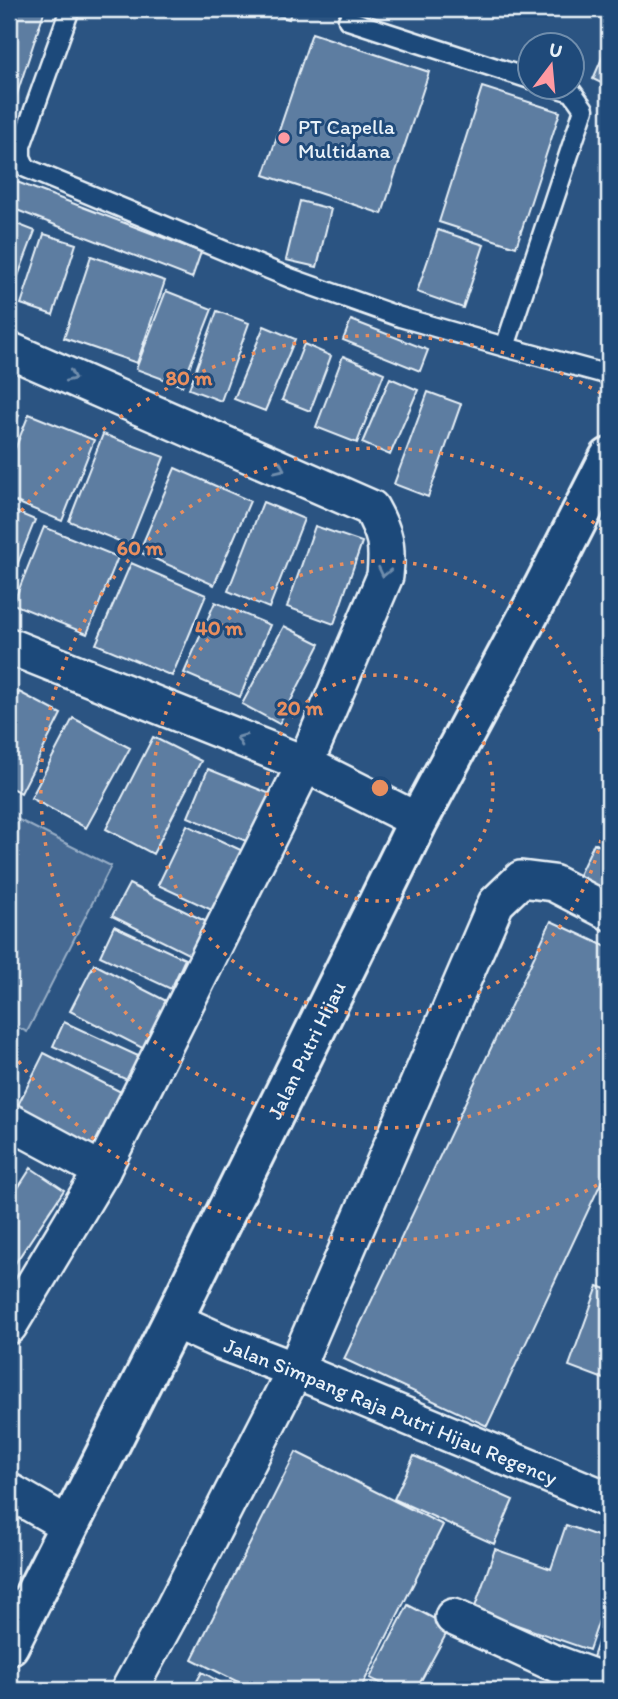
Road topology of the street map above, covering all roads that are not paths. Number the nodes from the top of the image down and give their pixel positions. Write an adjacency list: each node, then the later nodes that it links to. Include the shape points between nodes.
1 (70, 9): 5 (lane, via 21,146 26,167 290,278 400,317)
2 (348, 20): 3 (lane)
3 (516, 74)
4 (579, 102): 5 (lane, via 584,109)
5 (505, 347): 7 (lane)
6 (9, 350): 10 (street, one-way to 10, via 371,508 385,532 385,576)
7 (609, 375)
8 (609, 458): 11 (main road, Jalan Putri Hijau)
9 (9, 646): 10 (street, one-way to 9)
10 (304, 764): 11 (street); 14 (street)
11 (418, 821): 15 (main road, Jalan Putri Hijau)
12 (609, 912): 17 (street, via 553,883 521,879 496,903)
13 (9, 1121): 14 (street)
14 (102, 1171): 16 (street)
15 (173, 1320): 17 (street, Jalan Simpang Raja Putri Hijau Regency); 20 (main road, Jalan Putri Hijau)
16 (9, 1326)
17 (295, 1370): 19 (street, Jalan Simpang Raja Putri Hijau Regency); 25 (street)
18 (9, 1491): 20 (street)
19 (609, 1500)
20 (68, 1525): 22 (main road, Jalan Putri Hijau)
21 (453, 1617): 23 (street)
22 (9, 1645)
23 (547, 1676): 24 (street)
24 (609, 1683)
25 (129, 1690)

